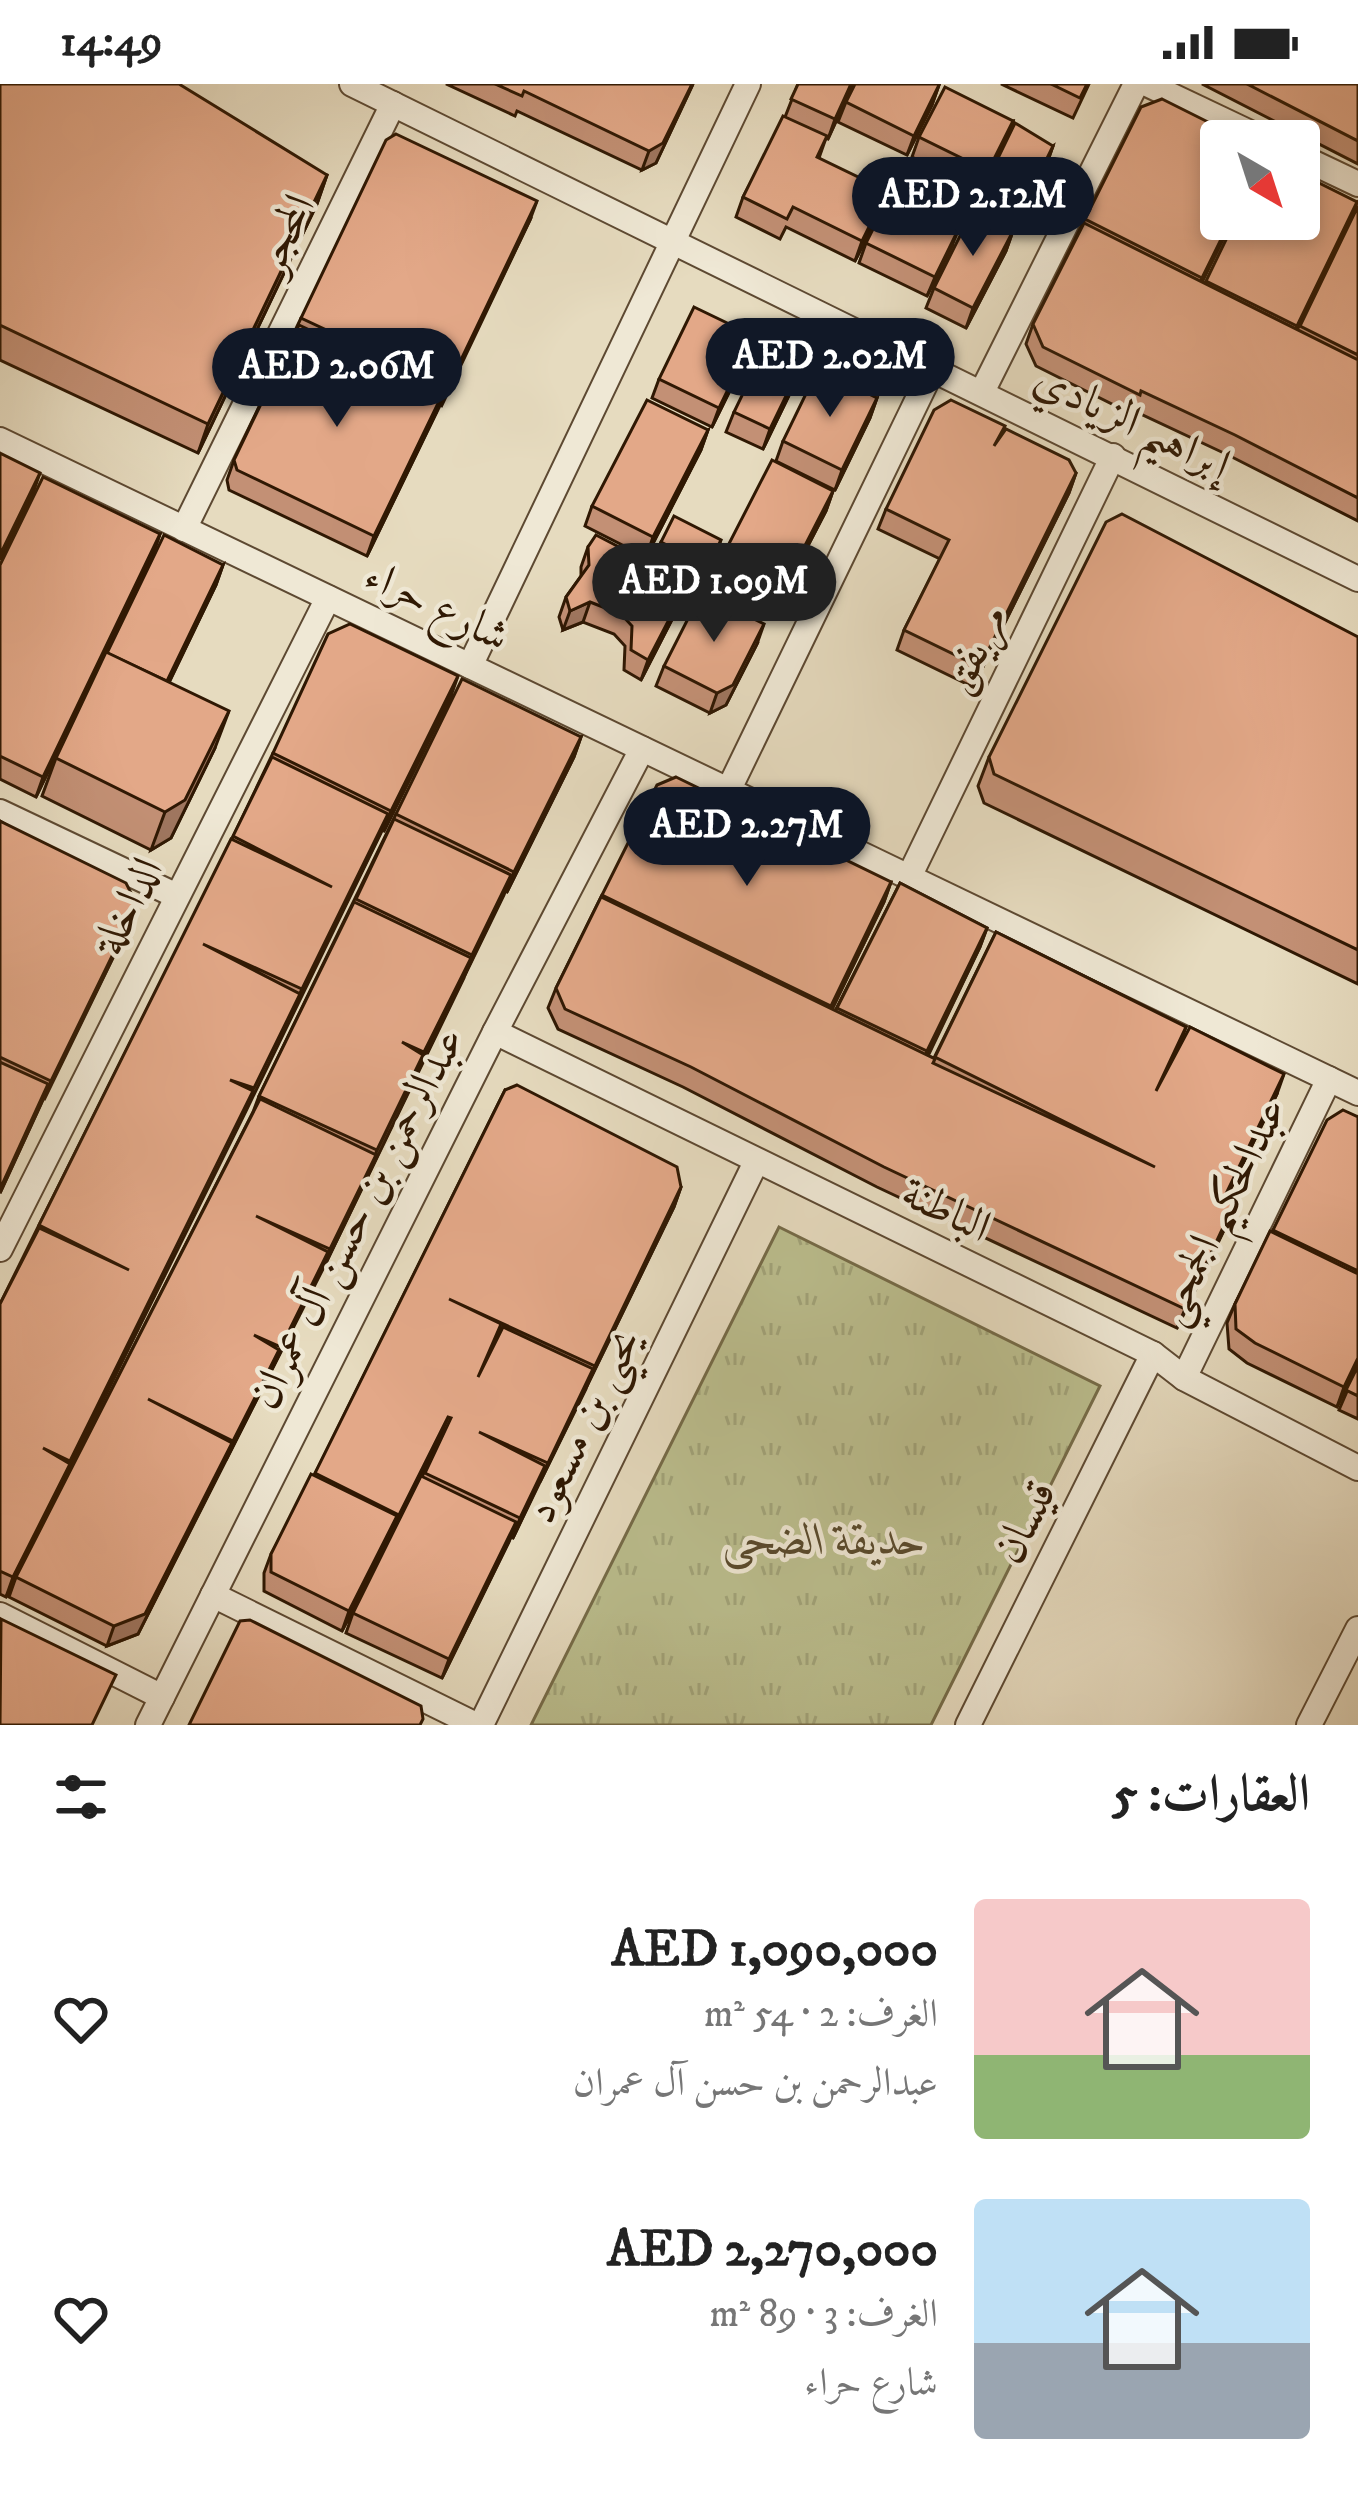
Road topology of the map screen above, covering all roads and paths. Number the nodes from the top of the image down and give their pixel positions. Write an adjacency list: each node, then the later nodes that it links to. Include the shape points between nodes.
1 (352, 84): 5 (street, إبراهيم الزيادي)
2 (748, 84): 9 (street)
3 (1136, 84): 11 (street)
4 (1147, 84): 6 (street)
5 (393, 104): 9 (street, إبراهيم الزيادي); 14 (street, المحجر)
6 (1223, 120)
7 (1320, 166): 8 (street)
8 (1358, 184)
9 (671, 241): 10 (street, إبراهيم الزيادي); 17 (street)
10 (932, 370): 11 (street, إبراهيم الزيادي); 19 (street)
11 (982, 392): 13 (street, إبراهيم الزيادي)
12 (0, 440): 14 (street, شارع حراء)
13 (1113, 456): 15 (street, إبراهيم الزيادي); 21 (street, مريفق)
14 (184, 529): 16 (street, شارع حراء)
15 (1358, 580)
16 (328, 598): 17 (street, شارع حراء); 22 (street, الداخلة)
17 (470, 666): 18 (street, شارع حراء)
18 (642, 748): 19 (street, شارع حراء); 23 (street, عبدالرحمن بن حسن آل عمران)
19 (728, 790): 21 (street, شارع حراء)
20 (0, 812): 22 (street)
21 (909, 877): 24 (street, شارع حراء)
22 (177, 896): 27 (street, الداخلة)
23 (495, 1032): 26 (street, الباطنة); 31 (street, عبدالرحمن بن حسن آل عمران)
24 (1329, 1079): 25 (street, شارع حراء); 29 (street, عبدالحكيم الجمحي)
25 (1358, 1092)
26 (756, 1162): 28 (street, الباطنة); 37 (street, يحيى بن مسعود)
27 (0, 1249)
28 (1153, 1354): 29 (street, الباطنة); 35 (street, قيسان)
29 (1184, 1378): 30 (street, الباطنة)
30 (1358, 1468)
31 (213, 1595): 34 (street, عبدالرحمن بن حسن آل عمران); 37 (street)
32 (0, 1616): 34 (street)
33 (1358, 1629): 39 (street)
34 (162, 1696): 36 (street, عبدالرحمن بن حسن آل عمران)
35 (971, 1719): 38 (street)
36 (148, 1725)
37 (478, 1725)
38 (998, 1725)
39 (1309, 1725)

